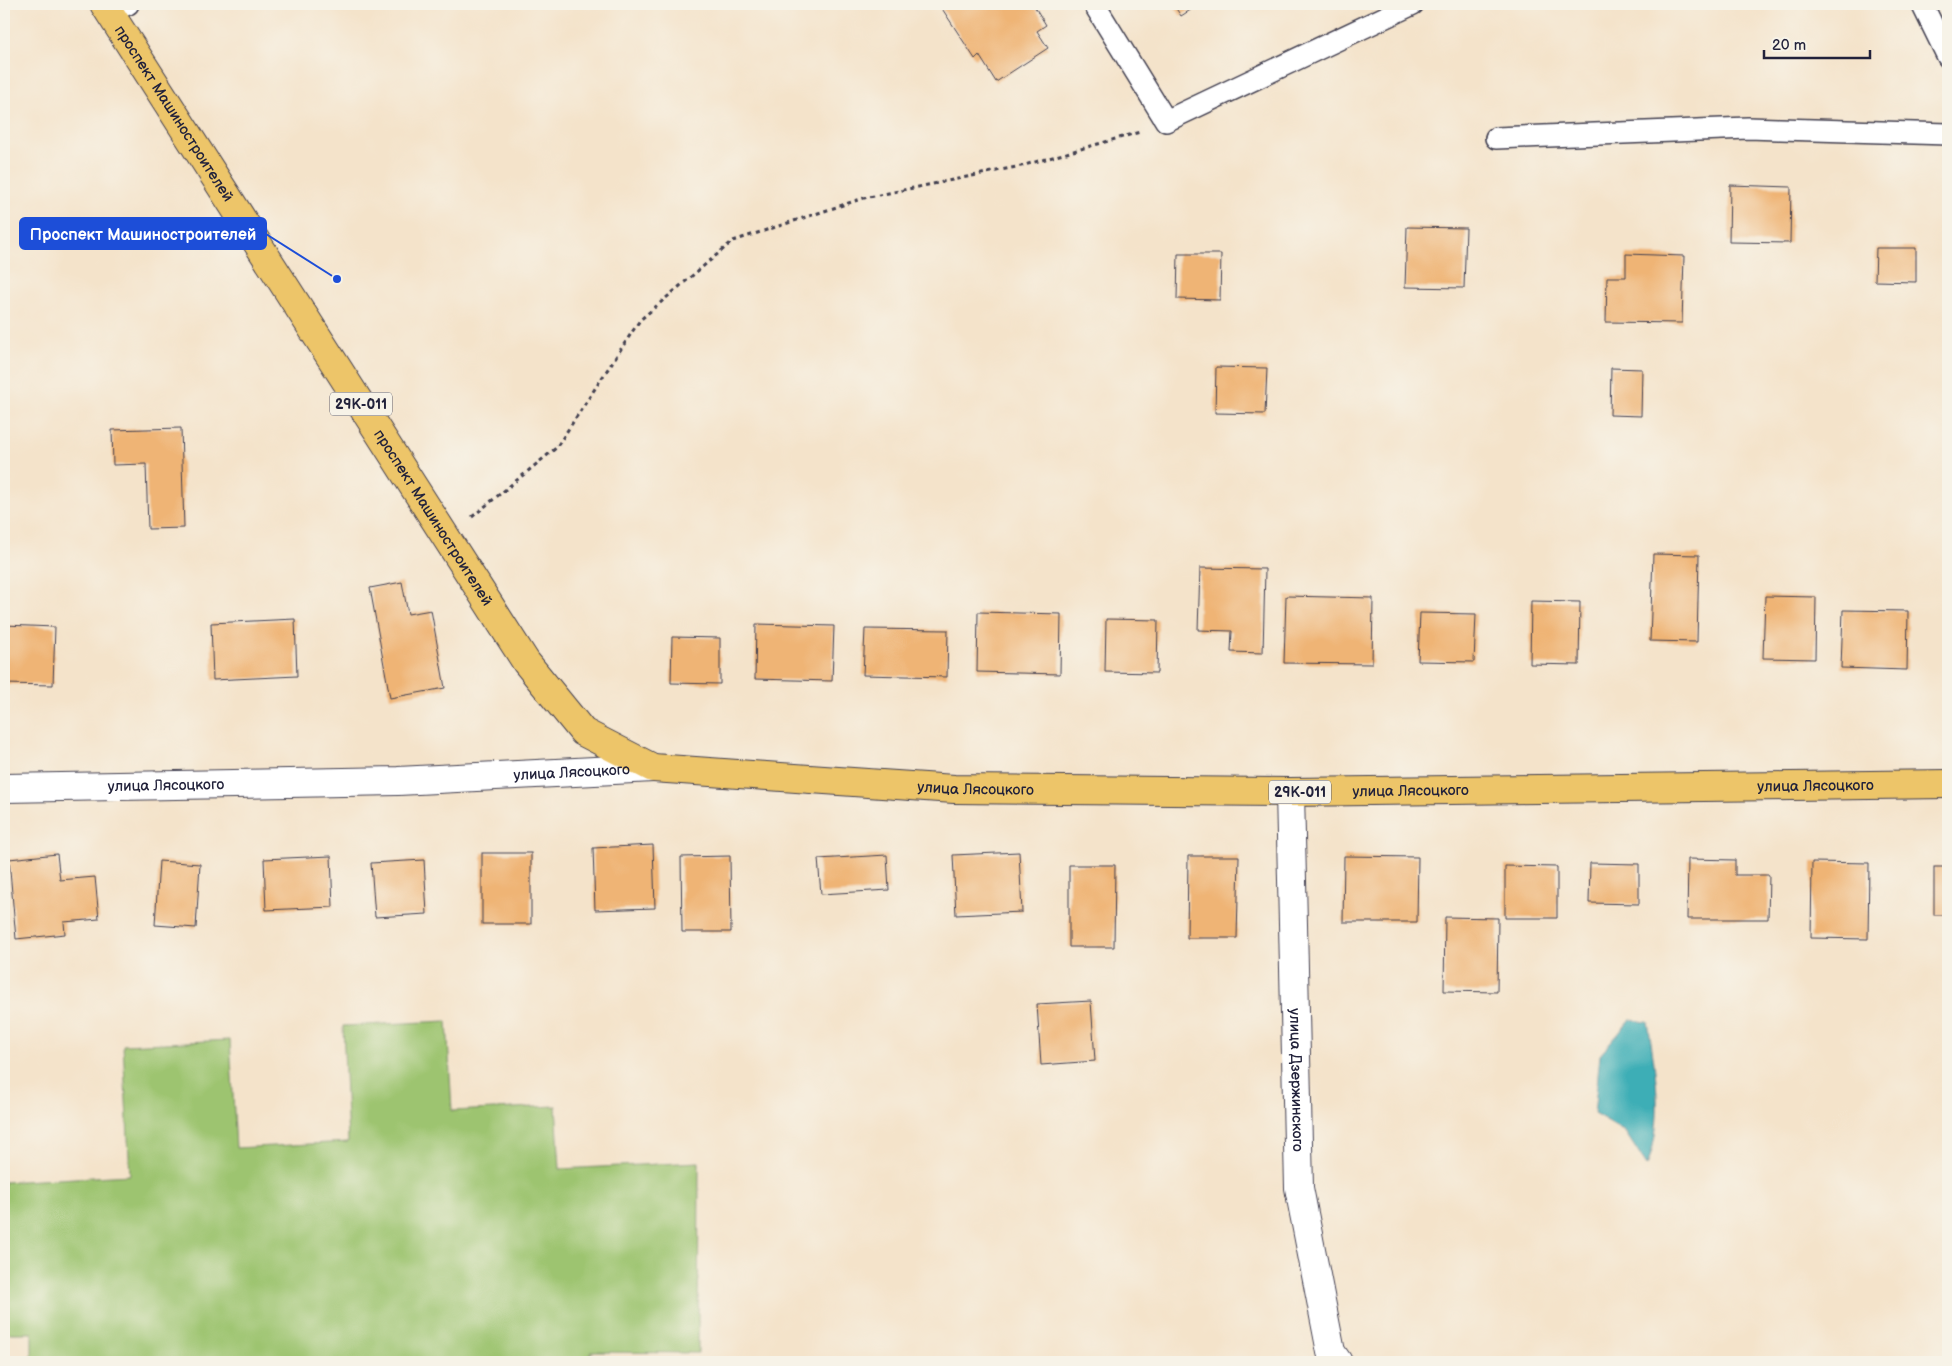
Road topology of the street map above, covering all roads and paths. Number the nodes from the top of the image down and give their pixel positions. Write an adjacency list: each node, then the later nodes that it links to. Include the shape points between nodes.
1 (1094, 4): 6 (lane)
2 (1413, 4): 6 (lane)
3 (1922, 4): 5 (lane)
4 (114, 6): 9 (main road, проспект Машиностроителей / 29К-011)
5 (1948, 57)
6 (1166, 121): 9 (path, via 1133,136 1021,166 864,198 733,241 640,320 556,448)
7 (1948, 134): 8 (lane, via 1748,128)
8 (1496, 138)
9 (446, 538): 10 (main road, проспект Машиностроителей / 29К-011, via 526,662 583,732)
10 (653, 768): 12 (street, улица Лясоцкого, via 398,781); 13 (main road, улица Лясоцкого / 29К-011, via 954,789)
11 (1948, 784): 13 (main road, улица Лясоцкого / 29К-011)
12 (4, 788)
13 (1290, 792): 14 (street, улица Дзержинского, via 1299,1188 1331,1352)
14 (1338, 1362)

